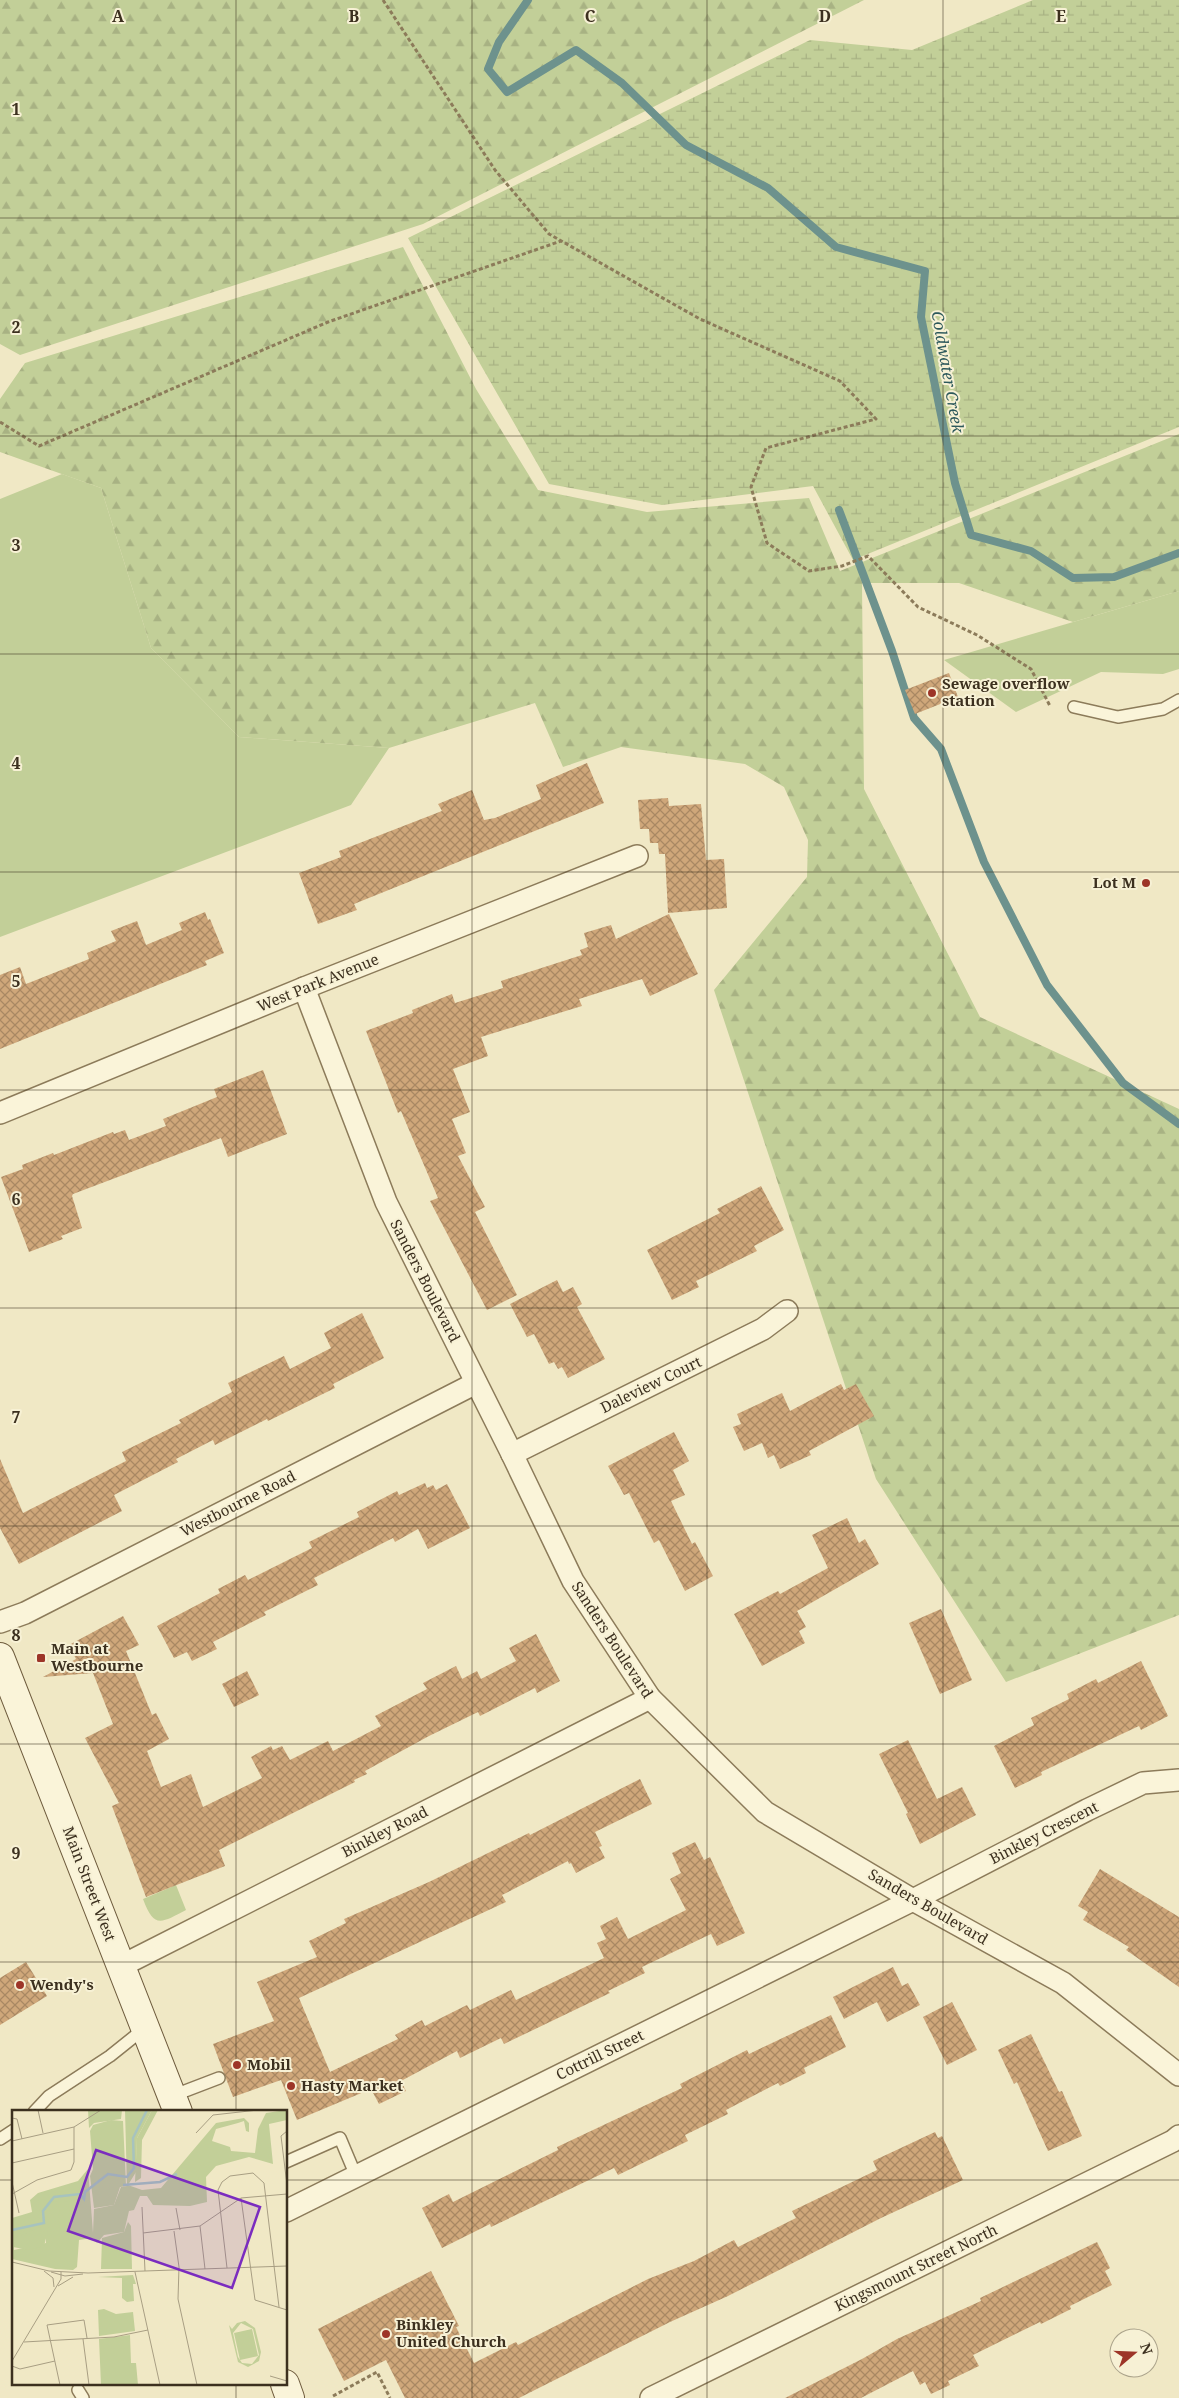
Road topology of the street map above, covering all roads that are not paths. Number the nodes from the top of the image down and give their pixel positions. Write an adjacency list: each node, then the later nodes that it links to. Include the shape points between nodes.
1 (1179, 700): 2 (lane, via 1163,709 1118,717)
2 (1074, 708)
3 (637, 856): 4 (street, West Park Avenue)
4 (304, 988): 5 (street, West Park Avenue); 7 (street, Sanders Boulevard, via 386,1202)
5 (0, 1113)
6 (787, 1311): 8 (street, Daleview Court, via 763,1329)
7 (476, 1383): 8 (street, Sanders Boulevard); 9 (street, Westbourne Road, via 25,1613)
8 (512, 1454): 11 (street, Sanders Boulevard, via 573,1581)
9 (0, 1622)
10 (0, 1656): 14 (main road, Main Street West)
11 (650, 1698): 13 (street, Sanders Boulevard, via 765,1812); 14 (street, Binkley Road)
12 (1179, 1780): 13 (street, Binkley Crescent, via 1143,1783)
13 (913, 1900): 16 (street, Sanders Boulevard, via 1063,1983); 24 (street, Cottrill Street)
14 (121, 1966): 15 (main road, Main Street West)
15 (145, 2028): 18 (main road, Main Street West); 19 (lane, via 110,2056 49,2096)
16 (1179, 2075)
17 (219, 2078): 18 (lane)
18 (175, 2104)
19 (36, 2110)
20 (12, 2131): 22 (lane)
21 (1179, 2136): 28 (street, Kingsmount Street North)
22 (0, 2139)
23 (288, 2161): 24 (lane, via 340,2138)
24 (356, 2176): 25 (street, Cottrill Street)
25 (288, 2210)
26 (286, 2386): 27 (main road)
27 (290, 2398)
28 (651, 2398)

